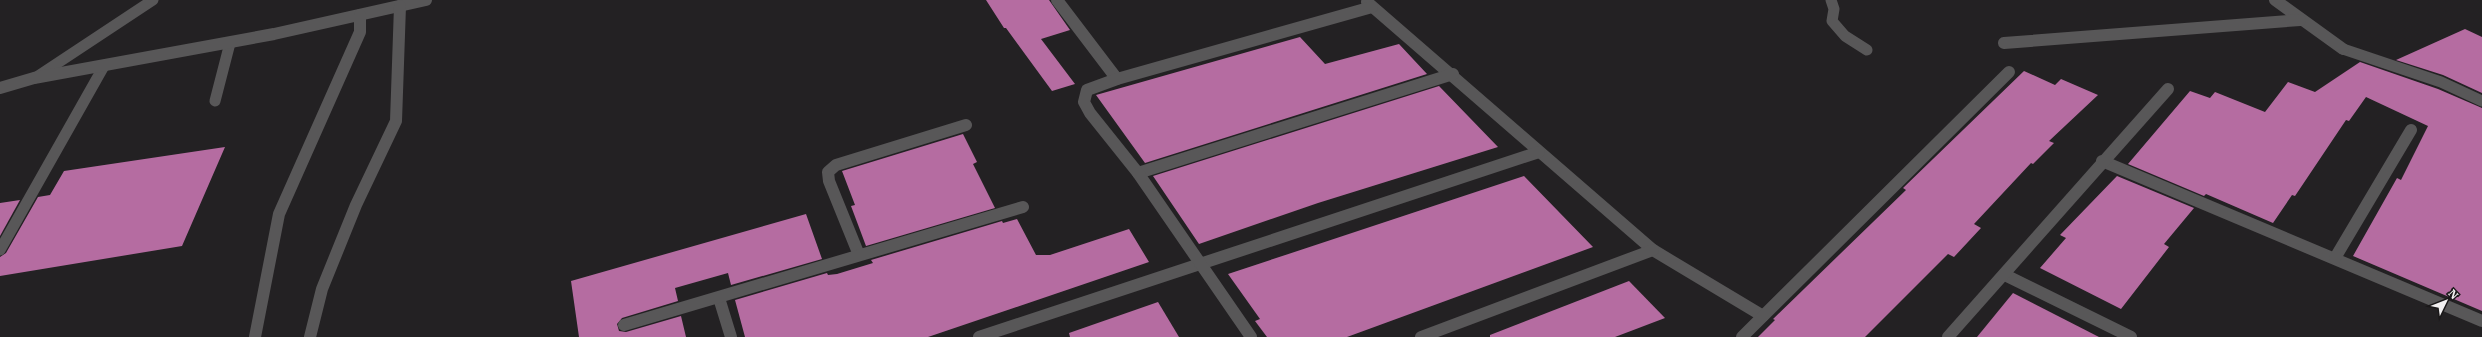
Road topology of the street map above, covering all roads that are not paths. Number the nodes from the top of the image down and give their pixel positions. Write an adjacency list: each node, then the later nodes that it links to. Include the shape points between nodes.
1 (153, 0): 17 (lane)
2 (426, 0): 7 (street)
3 (1057, 0): 18 (street)
4 (1831, 0): 13 (lane, via 1834,9 1832,21 1845,36)
5 (2274, 0): 9 (street)
6 (1368, 3): 16 (street); 18 (street)
7 (400, 6): 8 (street); 40 (street, via 396,120 356,206 322,289)
8 (360, 15): 10 (street); 39 (street, via 360,32 279,214)
9 (2300, 20): 11 (street); 12 (street)
10 (230, 43): 14 (street); 21 (lane)
11 (2004, 43)
12 (2343, 49): 22 (lane, via 2441,82)
13 (1867, 50)
14 (104, 66): 17 (street); 29 (lane)
15 (2009, 72): 36 (street)
16 (1453, 74): 25 (street); 27 (street)
17 (34, 78): 19 (street)
18 (1117, 79): 27 (street, via 1087,90 1084,102)
19 (0, 88)
20 (2168, 89): 26 (street)
21 (215, 101)
22 (2482, 101)
23 (966, 125): 31 (street, via 836,164 828,172)
24 (2411, 130): 32 (street)
25 (1539, 152): 30 (street); 33 (street)
26 (2102, 161): 32 (street); 34 (street)
27 (1138, 173): 33 (street)
28 (1023, 206): 31 (street)
29 (0, 250)
30 (1653, 250): 36 (street); 44 (street)
31 (859, 255): 35 (street)
32 (2335, 258): 37 (street)
33 (1201, 264): 42 (street); 43 (street)
34 (2005, 275): 46 (street); 47 (street)
35 (719, 298): 38 (street); 41 (street)
36 (1763, 316): 45 (street)
37 (2482, 322)
38 (624, 325)
39 (255, 337)
40 (310, 337)
41 (731, 337)
42 (979, 337)
43 (1251, 337)
44 (1421, 337)
45 (1742, 337)
46 (1948, 337)
47 (2131, 337)

